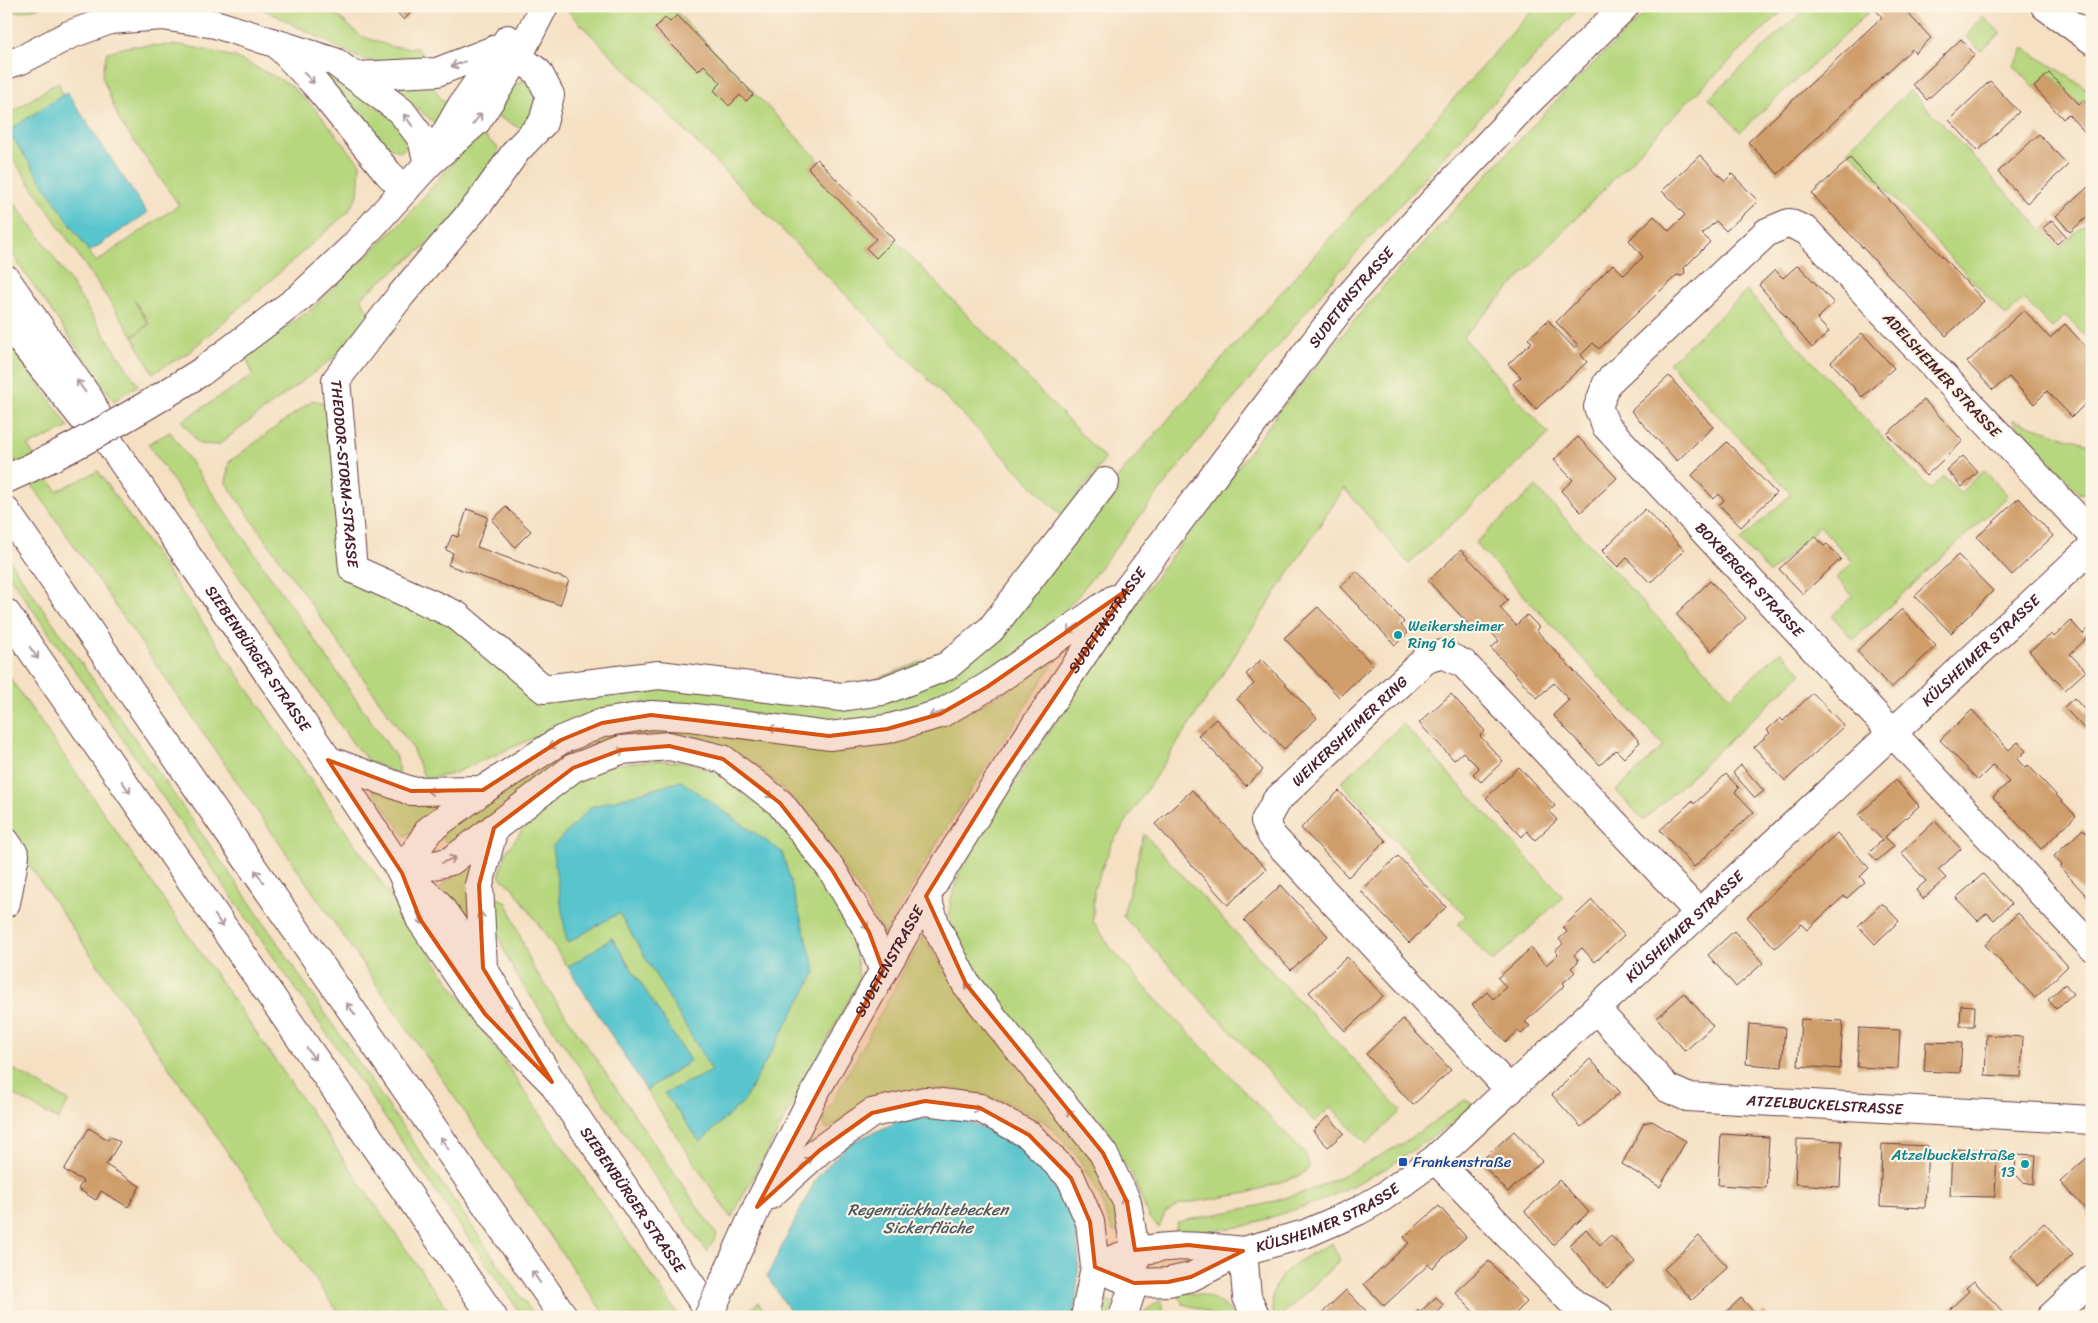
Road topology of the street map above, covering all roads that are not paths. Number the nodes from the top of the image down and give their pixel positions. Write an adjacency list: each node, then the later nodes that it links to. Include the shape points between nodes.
1 (530, 6): 7 (main road)
2 (544, 6): 7 (main road)
3 (1625, 6): 21 (main road, SUDETENSTRASSE, via 1453,180 1352,293)
4 (2045, 6): 5 (main road)
5 (2092, 40)
6 (276, 43): 8 (main road, via 215,24 162,16 110,20 69,35); 9 (main road, via 335,62); 11 (main road, one-way to 11)
7 (511, 52): 9 (main road, one-way to 9, via 437,72); 10 (main road, via 462,105); 17 (main road, THEODOR-STORM-STRASSE, via 538,72 550,95 543,123 517,150 480,202 401,295 336,380 353,569 456,615 544,688 660,675 841,697 883,691 947,666 991,629)
8 (11, 68)
9 (356, 76): 10 (main road, one-way to 9, via 422,139 401,111)
10 (428, 164): 11 (main road)
11 (405, 190): 16 (main road, bridge, via 352,248 299,298 201,372 127,418)
12 (1789, 222): 19 (main road, ADELSHEIMER STRASSE, via 1807,231); 23 (main road, BOXBERGER STRASSE, via 1767,232 1607,383 1598,407 1606,426)
13 (6, 279): 15 (main road, SIEBENBÜRGER STRASSE, one-way to 13, via 90,400)
14 (6, 322): 15 (main road, SIEBENBÜRGER STRASSE, via 75,410)
15 (111, 445): 24 (main road, SIEBENBÜRGER STRASSE)
16 (6, 479)
17 (1105, 482)
18 (6, 511): 47 (main road, one-way to 18)
19 (2092, 534)
20 (2092, 547): 23 (main road, KÜLSHEIMER STRASSE)
21 (1127, 590): 25 (main road, one-way to 25, via 987,688 940,714 887,729 829,736 689,717 651,715 602,723 561,740); 29 (main road, SUDETENSTRASSE, via 997,782)
22 (6, 613): 46 (main road, one-way to 46)
23 (1893, 732): 31 (main road, KÜLSHEIMER STRASSE); 32 (main road, BOXBERGER STRASSE)
24 (328, 760): 25 (main road, one-way to 24, via 411,791); 28 (main road, SIEBENBÜRGER STRASSE)
25 (482, 790): 28 (main road, via 430,830)
26 (494, 828): 28 (main road, one-way to 26, via 451,861); 33 (main road, one-way to 26, via 478,885); 34 (main road, one-way to 34, via 573,768 621,750 670,746 723,759 780,803 832,870 869,932)
27 (6, 842): 30 (main road, via 15,855)
28 (402, 873): 33 (main road, SIEBENBÜRGER STRASSE, via 438,904); 36 (main road, SIEBENBÜRGER STRASSE, one-way to 36, via 420,919 484,1014)
29 (926, 896): 34 (main road, SUDETENSTRASSE); 41 (main road, one-way to 29, via 1126,1202 1103,1153 966,984 936,926)
30 (6, 903)
31 (1699, 913): 35 (main road, KÜLSHEIMER STRASSE); 37 (main road, WEIKERSHEIMER RING, via 1464,664 1443,654 1426,660 1276,801 1265,821 1272,836)
32 (2092, 947)
33 (484, 968): 36 (main road, SIEBENBÜRGER STRASSE, one-way to 33)
34 (883, 970): 40 (main road, SUDETENSTRASSE, via 815,1092)
35 (1596, 1009): 37 (main road, KÜLSHEIMER STRASSE); 38 (main road, ATZELBUCKELSTRASSE, via 1667,1088 1687,1097)
36 (552, 1082): 49 (main road, SIEBENBÜRGER STRASSE)
37 (1510, 1090): 39 (main road, KÜLSHEIMER STRASSE)
38 (2092, 1120)
39 (1435, 1160): 42 (main road, KÜLSHEIMER STRASSE, via 1358,1211 1305,1234); 53 (main road, via 1575,1306)
40 (757, 1207): 43 (main road, one-way to 43, via 820,1150 872,1113 925,1101 980,1108 1029,1135 1072,1178 1090,1222); 48 (main road, SUDETENSTRASSE, bridge)
41 (1135, 1250): 42 (main road, KÜLSHEIMER STRASSE, via 1188,1245); 43 (main road, KÜLSHEIMER STRASSE); 45 (main road)
42 (1243, 1251): 45 (main road, KÜLSHEIMER STRASSE, via 1191,1277 1168,1282); 52 (main road, via 1247,1297)
43 (1094, 1267): 45 (main road, KÜLSHEIMER STRASSE); 50 (main road)
44 (2092, 1279): 54 (main road)
45 (1134, 1283): 51 (main road)
46 (493, 1317)
47 (564, 1317)
48 (708, 1317)
49 (713, 1317)
50 (1085, 1317)
51 (1123, 1317)
52 (1256, 1317)
53 (1598, 1317)
54 (2051, 1317)

